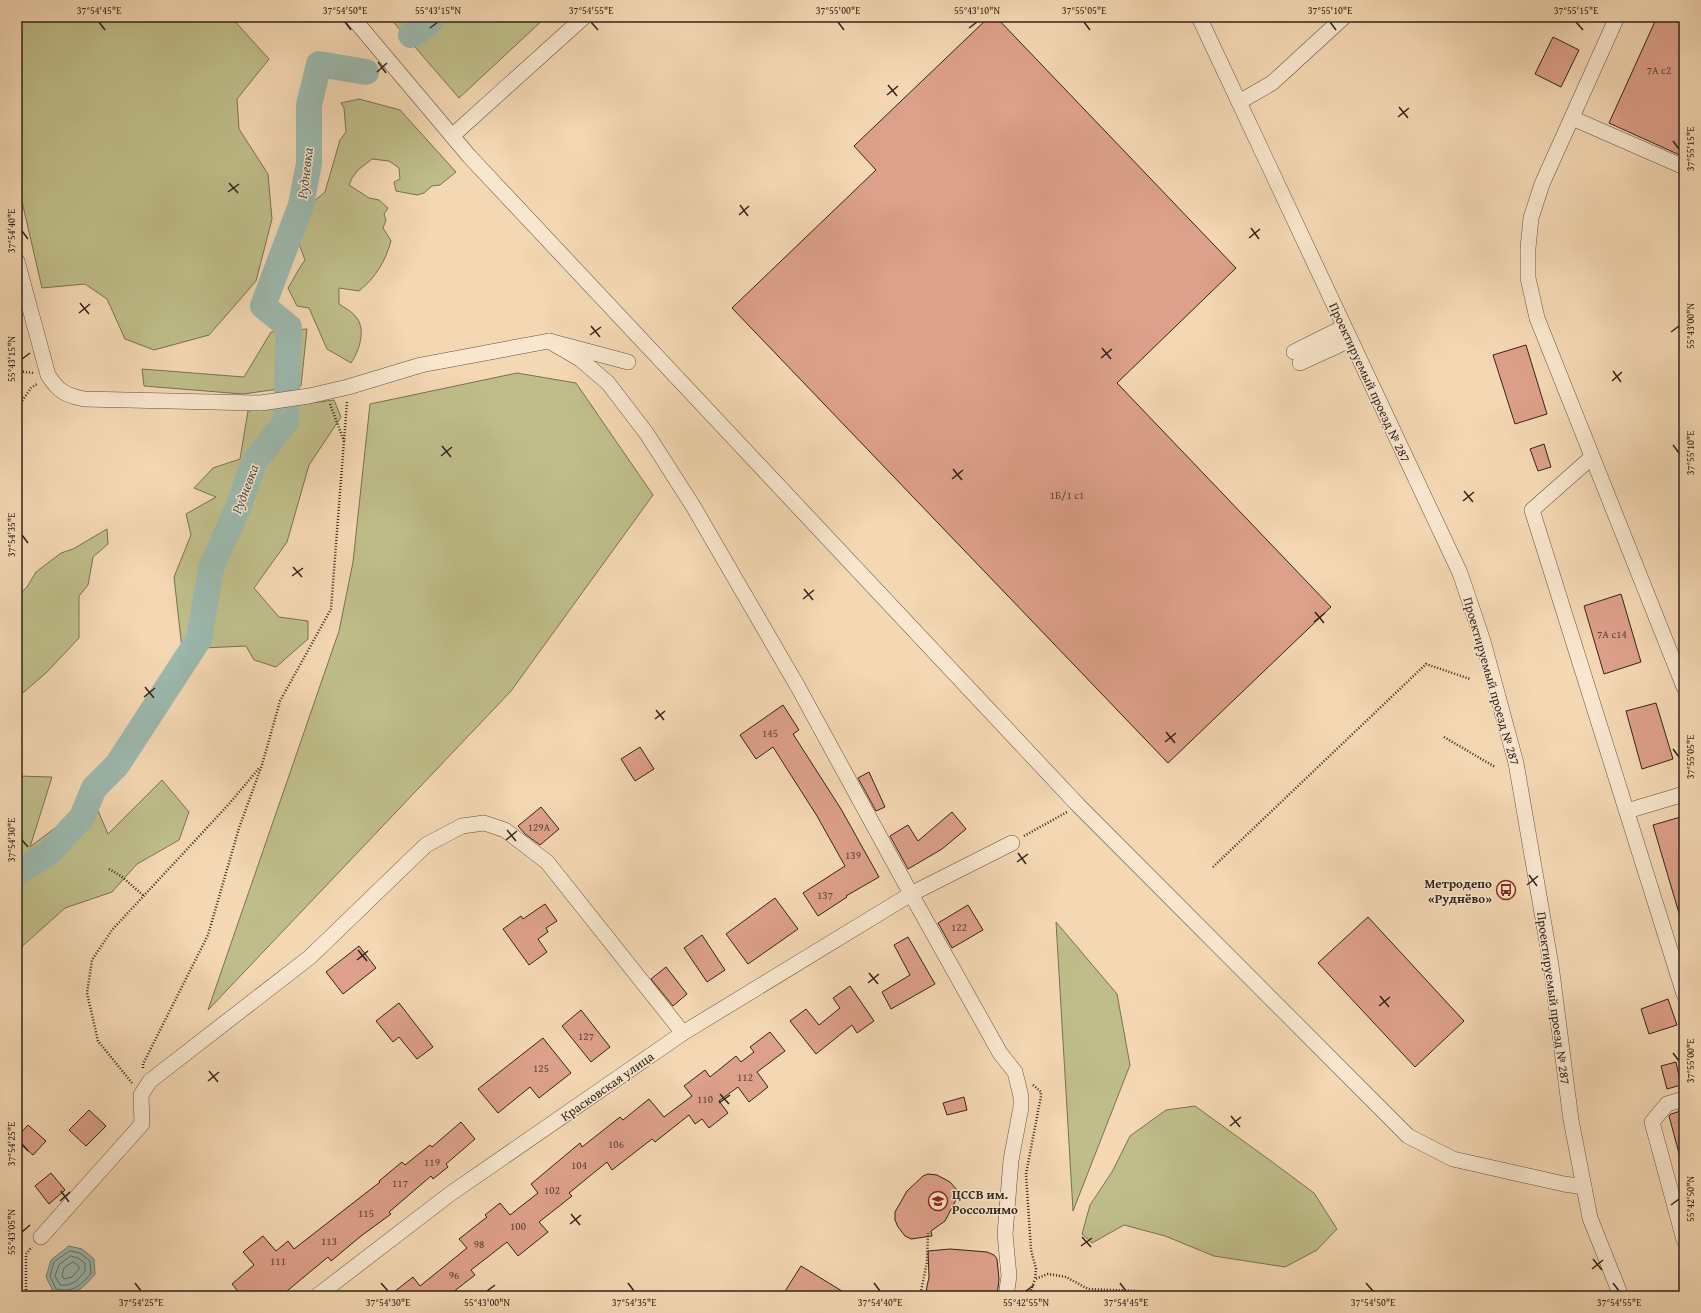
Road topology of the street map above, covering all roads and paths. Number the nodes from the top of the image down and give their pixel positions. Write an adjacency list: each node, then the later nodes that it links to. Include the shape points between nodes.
1 (352, 17): 8 (street)
2 (584, 17): 8 (street)
3 (1199, 17): 6 (street, Проектируемый проезд № 287)
4 (1344, 17): 6 (street, via 1272,83)
5 (1617, 17): 7 (street)
6 (1239, 102): 11 (street, Проектируемый проезд № 287)
7 (1572, 118): 9 (street); 20 (street, via 1542,184 1531,218 1528,278 1537,318)
8 (452, 136): 40 (street, via 1078,805 1408,1136 1453,1159)
9 (1684, 167)
10 (17, 261): 15 (street)
11 (1347, 334): 13 (street); 40 (street, Проектируемый проезд № 287, via 1460,573 1483,641 1516,763 1550,965 1571,1120)
12 (549, 341): 14 (street); 16 (street, via 421,365); 32 (street, via 580,359 608,383 647,434 693,506 798,687)
13 (1297, 358)
14 (628, 362)
15 (48, 375): 17 (street, via 55,387 66,395 84,399 261,402); 18 (path, via 31,388)
16 (348, 387): 17 (street); 19 (path)
17 (326, 393): 19 (path)
18 (17, 408)
19 (344, 442): 24 (path, via 331,609 280,701)
20 (1592, 457): 22 (street); 28 (street, via 1532,510)
21 (1470, 678): 30 (path, via 1426,664)
22 (1684, 687)
23 (1444, 737): 25 (path)
24 (262, 765): 33 (path); 36 (path, via 239,828 208,935 143,1064)
25 (1495, 767)
26 (1684, 794): 28 (street)
27 (1068, 811): 29 (path)
28 (1627, 811): 34 (street)
29 (1012, 843): 32 (street, Красковская улица)
30 (1213, 867)
31 (109, 869): 33 (path)
32 (911, 894): 35 (street, Красковская улица); 37 (street, via 1000,1053)
33 (144, 896): 38 (path, via 112,930 92,960 86,993 98,1041)
34 (1684, 994)
35 (683, 1033): 38 (street, via 547,862 505,830 484,823 462,826 426,845 310,957 150,1081); 46 (street, Красковская улица, via 450,1194)
36 (142, 1072)
37 (1015, 1072): 44 (path, via 1041,1092 1026,1174); 48 (street, via 1021,1107 1010,1160 1005,1234 1009,1276)
38 (141, 1095): 42 (street, via 142,1124)
39 (1684, 1099): 43 (street, via 1667,1104 1652,1122)
40 (1584, 1187): 51 (street, Проектируемый проезд № 287, via 1590,1218)
41 (928, 1233): 47 (path, via 927,1262)
42 (40, 1237): 45 (path, via 26,1254)
43 (1684, 1240)
44 (1035, 1279): 49 (path); 50 (path, via 1048,1274 1066,1277 1088,1289)
45 (26, 1296)
46 (317, 1296)
47 (920, 1296)
48 (1006, 1296)
49 (1029, 1296)
50 (1184, 1296)
51 (1621, 1296)

